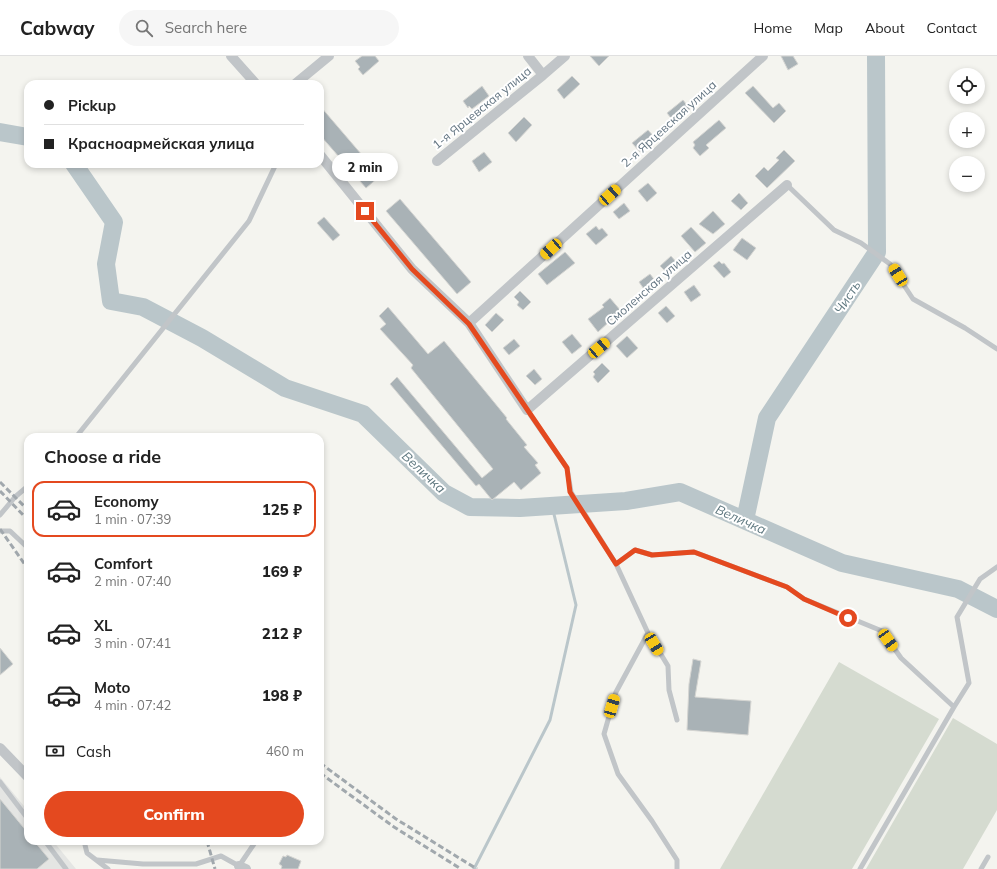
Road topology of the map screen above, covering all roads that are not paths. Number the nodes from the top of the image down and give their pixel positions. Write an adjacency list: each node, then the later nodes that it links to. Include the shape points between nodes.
1 (231, 56): 7 (street)
2 (329, 56): 8 (street)
3 (528, 56): 6 (street, 1-я Ярцевская улица)
4 (565, 56): 6 (street, 1-я Ярцевская улица)
5 (763, 56): 13 (street, 2-я Ярцевская улица)
6 (543, 75): 10 (street, 1-я Ярцевская улица)
7 (252, 80)
8 (300, 80)
9 (324, 160): 13 (street, via 412,269)
10 (437, 161)
11 (274, 168): 16 (lane, via 249,221)
12 (787, 185): 14 (lane, via 834,230 861,243 890,264 912,299); 15 (street, Смоленская улица)
13 (469, 324): 15 (street)
14 (997, 349)
15 (527, 410): 21 (lane, via 567,468 570,492)
16 (79, 433)
17 (24, 489): 18 (lane)
18 (0, 515)
19 (0, 531): 20 (lane, via 10,531)
20 (24, 544)
21 (616, 564): 23 (lane); 24 (lane, via 635,550 652,555 694,552 787,587 804,599 882,631 901,658)
22 (997, 567): 24 (lane, via 980,579 957,617 969,683)
23 (648, 633): 25 (lane, via 668,666 669,690); 38 (lane, via 616,692 604,734 618,774 677,860)
24 (954, 707): 39 (lane)
25 (677, 720)
26 (0, 748): 27 (street)
27 (24, 773)
28 (0, 782): 29 (lane)
29 (24, 814)
30 (48, 845): 36 (lane)
31 (85, 845): 34 (lane, via 87,853)
32 (254, 845): 35 (lane)
33 (988, 857): 40 (lane)
34 (97, 860): 35 (lane, via 143,864 196,864 221,856); 37 (lane)
35 (243, 868)
36 (66, 869)
37 (108, 869)
38 (677, 869)
39 (860, 869)
40 (981, 869)

